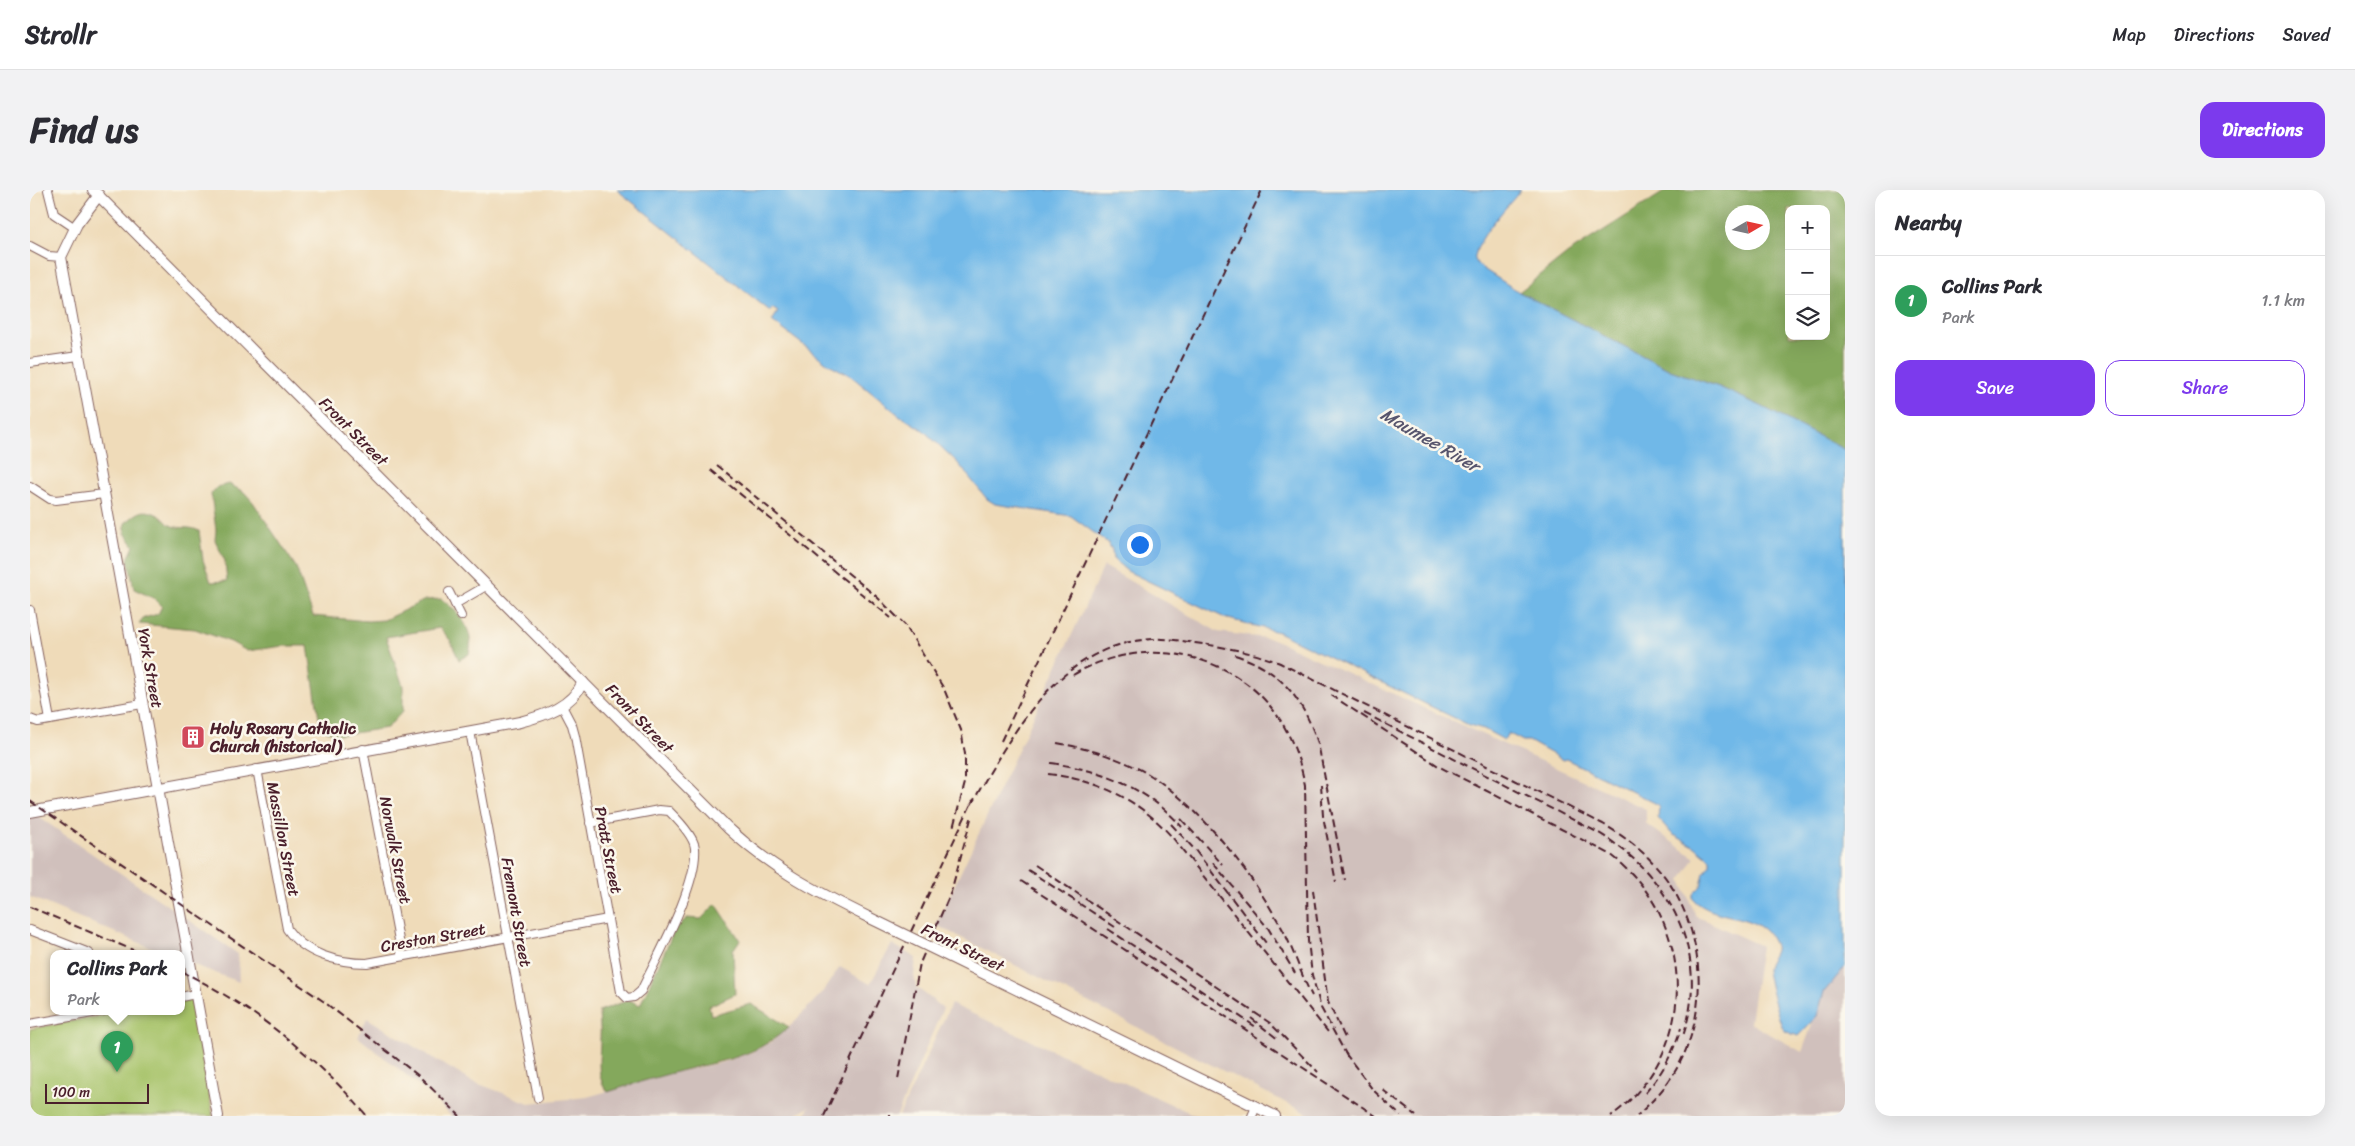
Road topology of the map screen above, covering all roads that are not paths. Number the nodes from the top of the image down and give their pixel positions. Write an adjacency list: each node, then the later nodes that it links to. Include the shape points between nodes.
1 (48, 190): 3 (street, via 54,214)
2 (99, 192): 3 (street); 10 (street, Front Street)
3 (74, 228): 5 (street)
4 (30, 246): 5 (street, via 49,256)
5 (61, 257): 6 (street, York Street)
6 (78, 356): 7 (street); 9 (street, York Street)
7 (30, 363)
8 (30, 486): 9 (street, via 56,500)
9 (104, 494): 16 (street, York Street)
10 (486, 586): 12 (street); 15 (street, Front Street)
11 (449, 592): 12 (street)
12 (455, 604): 14 (street)
13 (30, 610): 19 (street)
14 (461, 616)
15 (584, 682): 17 (street, via 577,695); 37 (street, Front Street, bridge, via 751,849 793,879)
16 (142, 704): 19 (street); 23 (street, York Street)
17 (562, 706): 20 (street, via 520,722); 25 (street, Pratt Street, via 572,724)
18 (30, 719): 19 (street, via 38,722)
19 (50, 720)
20 (470, 731): 21 (street); 29 (street, Fremont Street)
21 (363, 749): 22 (street); 31 (street, Norwalk Street)
22 (257, 769): 23 (street); 26 (street, Massillon Street)
23 (158, 787): 24 (street); 32 (street, York Street)
24 (30, 812)
25 (590, 823): 27 (street, Pratt Street); 27 (street, Pratt Street, via 669,811 695,848 688,890 641,991 634,997 628,998 621,992)
26 (284, 914): 31 (street, Creston Street, via 288,929 299,943 333,959 367,963)
27 (608, 919): 29 (street, Creston Street)
28 (30, 930): 30 (street)
29 (508, 937): 31 (street, Creston Street); 36 (street, Fremont Street)
30 (81, 950)
31 (402, 956)
32 (195, 994): 33 (street); 38 (street, York Street)
33 (185, 996)
34 (81, 1015): 35 (street)
35 (30, 1024)
36 (538, 1098)
37 (1254, 1112): 39 (street, Front Street)
38 (218, 1116)
39 (1274, 1116)

